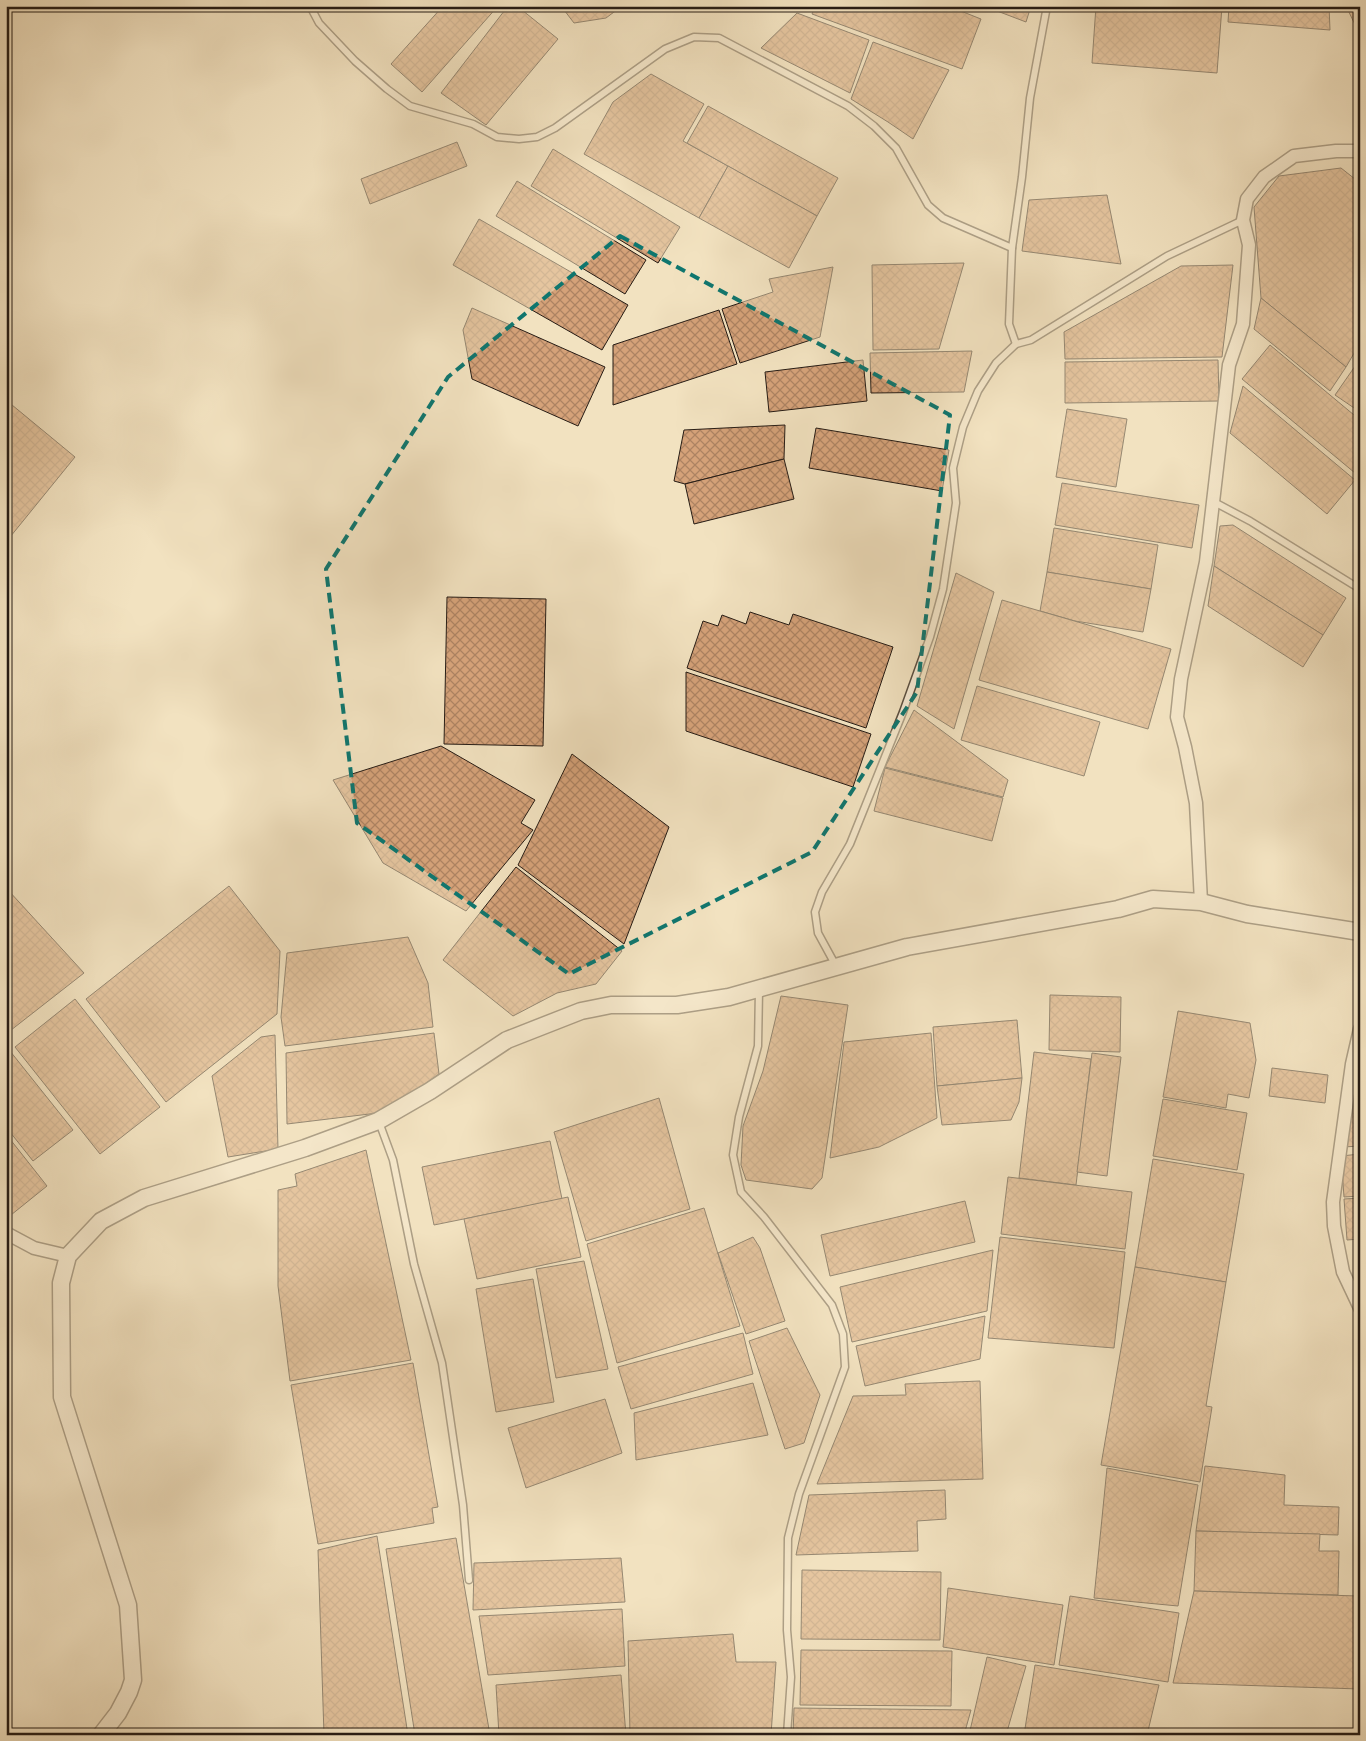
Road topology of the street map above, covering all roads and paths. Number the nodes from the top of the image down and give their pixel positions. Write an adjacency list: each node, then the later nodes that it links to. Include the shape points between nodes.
1 (310, 6): 5 (lane, via 319,23 355,61 410,106 473,124 497,137 518,139 537,137 555,128 665,49 694,37 718,38 848,106 896,148 928,205 943,218)
2 (1047, 6): 5 (lane, via 1030,98)
3 (1360, 151): 4 (street, via 1294,156 1264,177 1247,199)
4 (1243, 220): 6 (lane, via 1167,256 1031,340); 7 (street, via 1249,245 1243,324 1229,365)
5 (1012, 248): 6 (lane, via 1009,324)
6 (1016, 344): 11 (lane, via 996,363 978,391 963,427 954,468 956,503 930,637 850,844 822,892 815,912 818,933)
7 (1214, 502): 8 (lane); 9 (street, via 1206,562 1180,679 1177,717 1196,803)
8 (1360, 589)
9 (1201, 902): 10 (street, via 1247,914); 11 (street, via 1154,899 1118,909 907,947)
10 (1360, 932)
11 (836, 967): 12 (street)
12 (760, 988): 14 (street, via 729,997 677,1005 611,1005 581,1011 507,1040); 20 (lane, via 758,1046 739,1117 733,1155 741,1192 832,1305 843,1334 846,1367 798,1494 788,1538 787,1630 791,1677)
13 (1360, 1029): 17 (street, via 1333,1202 1343,1272)
14 (378, 1121): 16 (street, via 305,1148 144,1198 101,1221); 18 (lane, via 393,1160 414,1264 442,1363 463,1505)
15 (6, 1233): 16 (street, via 34,1248)
16 (68, 1256): 19 (street, via 61,1283 62,1397 128,1605 132,1655 133,1680 129,1692)
17 (1360, 1308)
18 (469, 1580)
19 (101, 1735)
20 (787, 1735)

